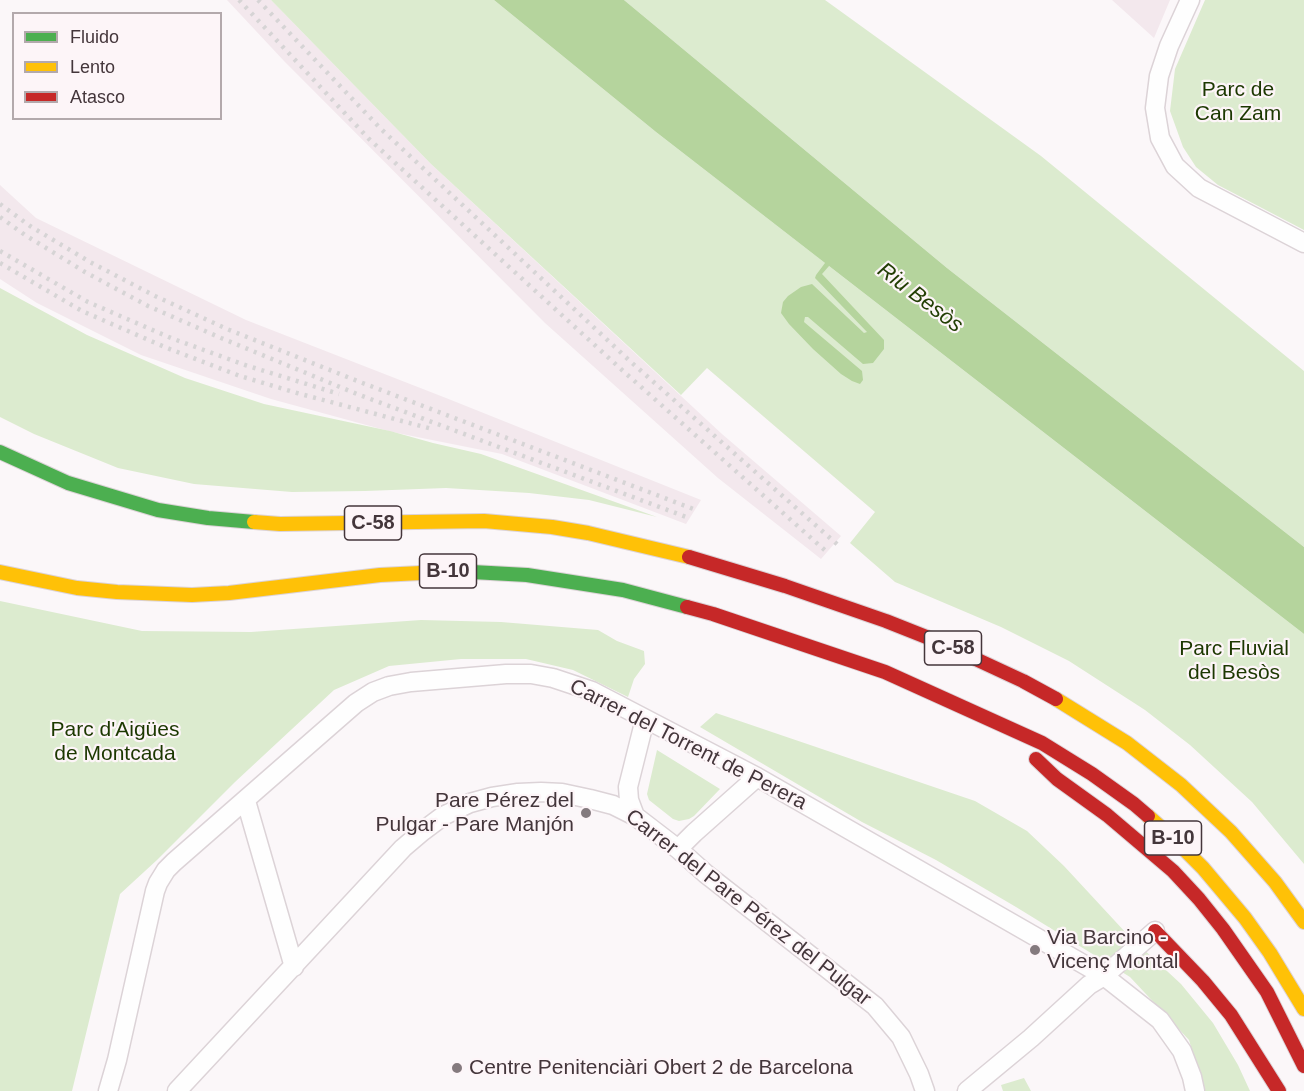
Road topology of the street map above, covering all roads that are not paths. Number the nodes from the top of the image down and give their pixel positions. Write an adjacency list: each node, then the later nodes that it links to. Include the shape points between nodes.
1 (1190, 0): 2 (street, via 1159,76 1155,108 1160,138 1175,166 1199,188)
2 (1304, 243)
3 (0, 452): 11 (highway, C-58, via 68,483 158,510 208,518 315,524 484,521 588,533 694,558 886,621 1023,681 1127,743 1181,785 1231,832)
4 (0, 572): 6 (highway, B-10, via 76,588 192,595 380,575 464,571 527,574 623,590 713,614 885,672)
5 (645, 719): 7 (street, Carrer del Torrent de Perera); 8 (street, Carrer del Torrent de Perera, via 582,687 531,674 389,686 356,703); 9 (street, via 628,787)
6 (992, 720): 15 (highway, B-10, via 1042,743 1092,774 1175,840 1245,918); 16 (highway, via 1057,779 1148,849 1199,899 1267,992)
7 (757, 777): 10 (street); 14 (street, Carrer del Torrent de Perera)
8 (246, 801): 13 (street); 17 (street, Carrer del Torrent de Perera, via 174,862 158,883)
9 (635, 816): 10 (street, Carrer del Pare Pérez del Pulgar); 13 (street, Carrer del Pare Pérez del Pulgar, via 613,805 562,793 518,793 470,804 443,816 403,848)
10 (678, 849): 19 (street, Carrer del Pare Pérez del Pulgar, via 875,1006 901,1036)
11 (1304, 922)
12 (1155, 931): 14 (street); 22 (highway, via 1231,1015)
13 (294, 967): 18 (street, Carrer del Pare Pérez del Pulgar)
14 (1104, 976): 20 (street); 21 (street, Carrer del Torrent de Perera, via 1160,1020 1182,1051)
15 (1304, 1010)
16 (1304, 1066)
17 (108, 1091)
18 (177, 1091)
19 (925, 1091)
20 (967, 1091)
21 (1195, 1091)
22 (1279, 1091)

